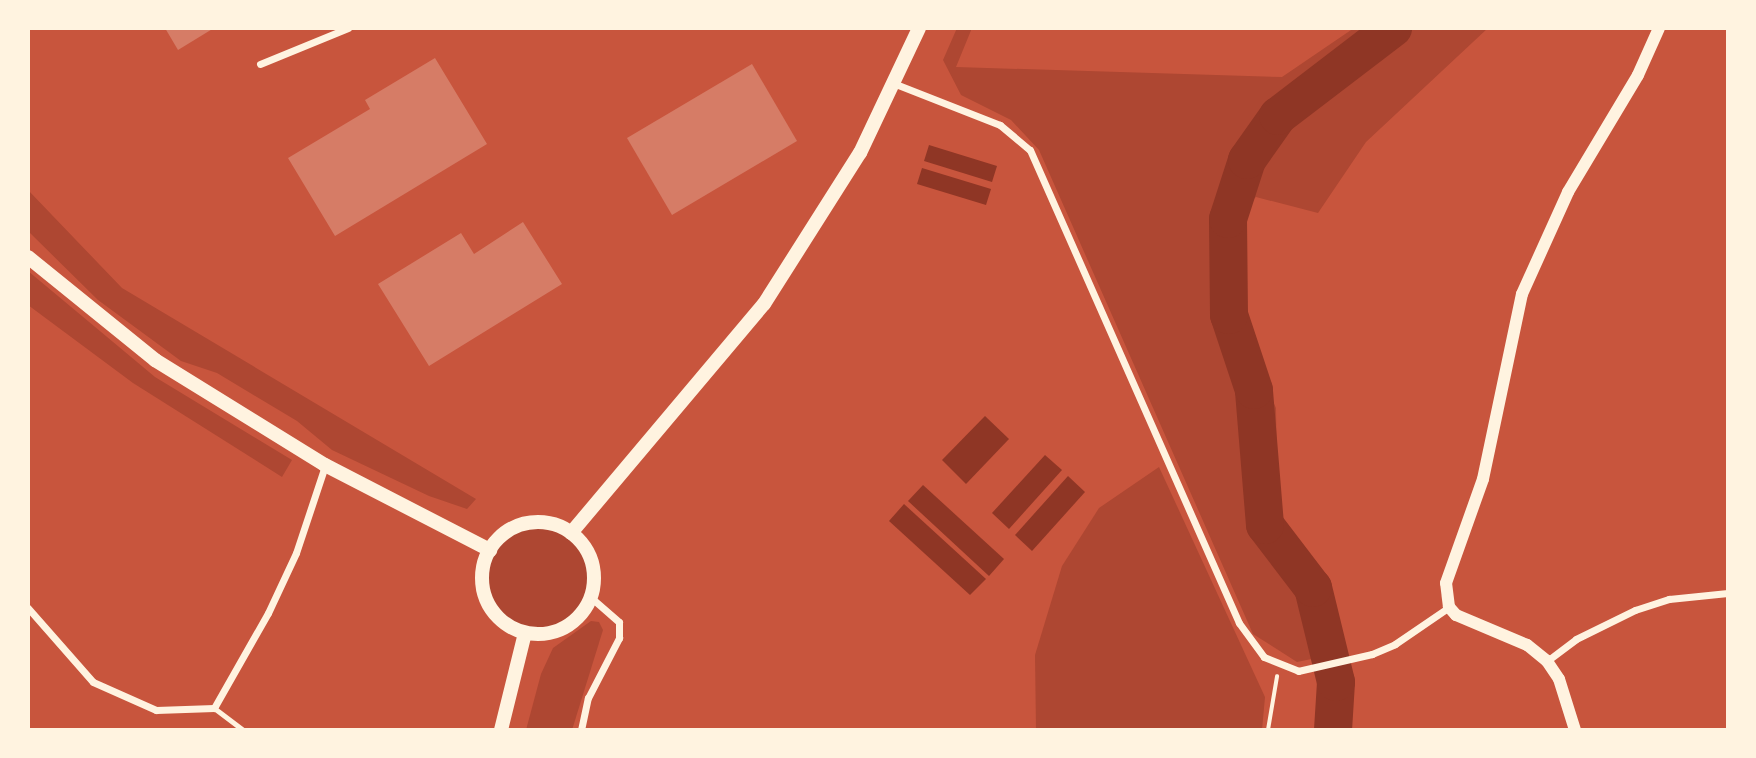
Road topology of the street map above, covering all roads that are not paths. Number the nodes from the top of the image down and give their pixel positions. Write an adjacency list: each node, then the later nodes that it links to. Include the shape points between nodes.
1 (348, 28): 4 (street)
2 (919, 28): 5 (main road)
3 (1659, 28): 12 (street, via 1638,75 1568,192 1522,294 1483,479 1447,583)
4 (260, 64)
5 (893, 83): 8 (main road, via 818,225 764,304); 12 (street, via 1000,125 1030,150 1239,623 1264,657 1298,671 1372,653 1395,644)
6 (28, 257): 7 (main road, via 155,360)
7 (326, 465): 9 (main road); 16 (street, via 296,553)
8 (570, 533): 9 (main road, via 553,524 531,523 507,532); 11 (main road, via 590,556)
9 (490, 551): 14 (main road, via 482,580 487,601 506,624)
10 (1728, 593): 15 (street, via 1669,600 1635,610 1576,639)
11 (591, 598): 14 (main road, via 564,628 545,634); 19 (street, via 619,622 619,638 589,698)
12 (1449, 607): 15 (street, via 1466,621 1518,640)
13 (28, 608): 16 (street, via 93,682 156,710)
14 (525, 633): 18 (main road)
15 (1547, 660): 20 (street, via 1559,679)
16 (214, 708): 17 (lane)
17 (243, 730)
18 (501, 730)
19 (581, 730)
20 (1575, 730)

